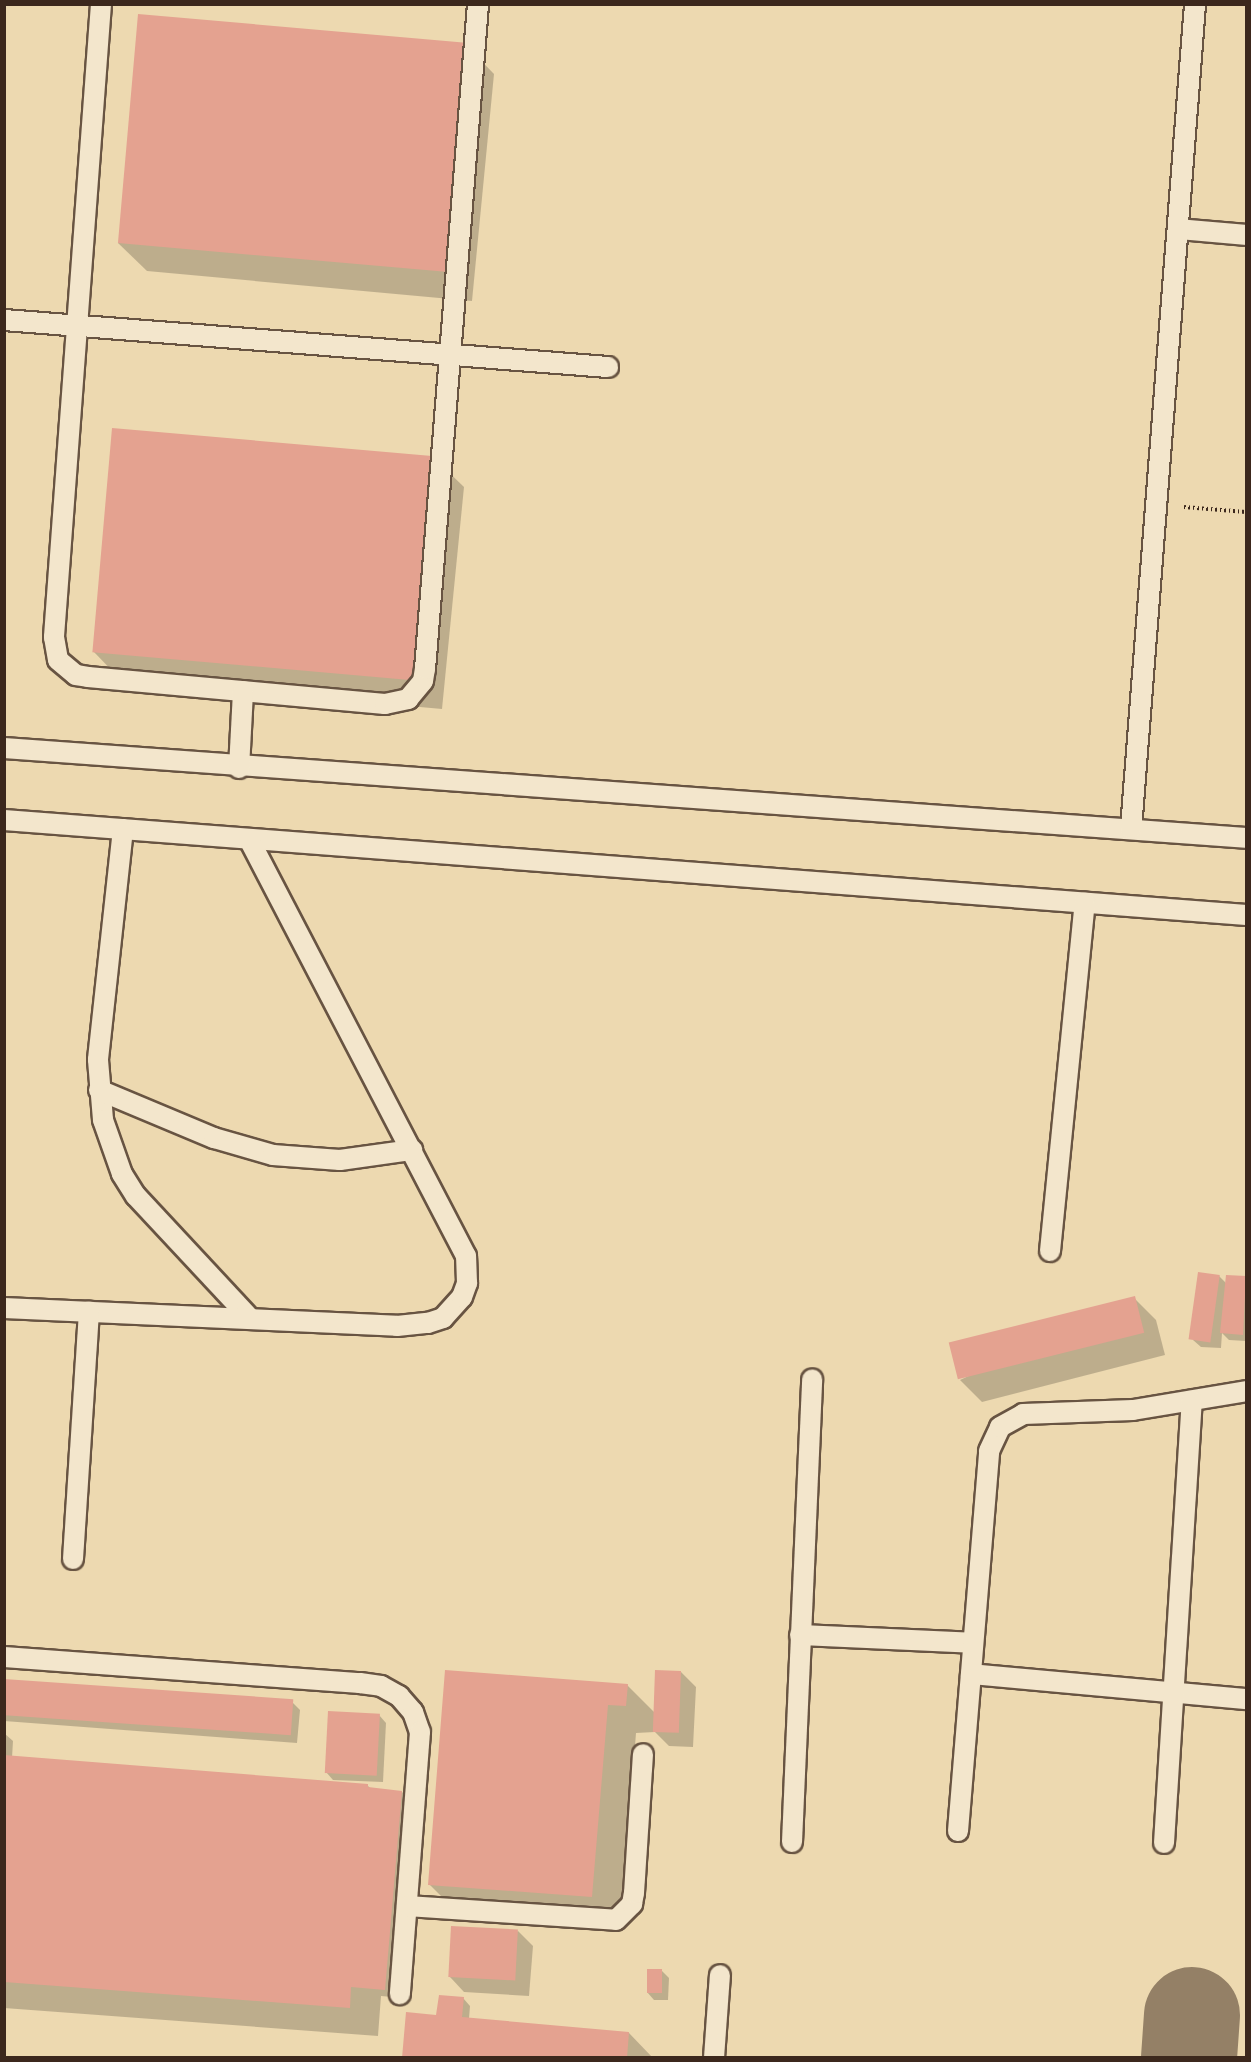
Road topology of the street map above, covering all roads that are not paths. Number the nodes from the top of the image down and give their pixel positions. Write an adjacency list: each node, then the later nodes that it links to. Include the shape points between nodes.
1 (101, 4): 7 (lane)
2 (478, 4): 8 (lane)
3 (1195, 4): 4 (lane)
4 (1178, 229): 5 (lane); 15 (lane)
5 (1246, 235)
6 (4, 320): 7 (lane)
7 (77, 326): 8 (lane); 10 (lane, via 54,637 58,660 76,675)
8 (450, 355): 9 (lane); 10 (lane, via 425,669 417,691 402,701 385,704)
9 (608, 367)
10 (243, 691): 12 (lane)
11 (4, 748): 12 (lane)
12 (239, 768): 15 (lane)
13 (4, 820): 14 (lane)
14 (123, 829): 16 (lane); 20 (lane, via 98,1060)
15 (1131, 829): 17 (lane)
16 (249, 838): 18 (lane); 21 (lane)
17 (1246, 838)
18 (1085, 903): 19 (lane); 22 (lane)
19 (1246, 915)
20 (99, 1090): 21 (lane, via 214,1138 273,1155 340,1160); 25 (lane, via 112,1149 136,1196)
21 (412, 1150): 25 (lane, via 466,1256 467,1283 454,1308 443,1318 413,1325)
22 (1050, 1251)
23 (4, 1308): 24 (lane)
24 (89, 1312): 25 (lane); 29 (lane)
25 (249, 1317)
26 (812, 1379): 30 (lane)
27 (1246, 1391): 28 (lane)
28 (1192, 1401): 31 (lane, via 1133,1410 1023,1414 1000,1427 989,1451); 34 (lane)
29 (73, 1559)
30 (800, 1635): 31 (lane); 38 (lane)
31 (973, 1643): 33 (lane)
32 (4, 1657): 40 (lane, via 360,1683 381,1686 399,1696 413,1712 420,1732)
33 (971, 1674): 34 (lane); 37 (lane)
34 (1173, 1693): 35 (lane); 39 (lane)
35 (1246, 1699)
36 (643, 1754): 40 (lane, via 634,1893 632,1904 615,1920)
37 (958, 1831)
38 (792, 1842)
39 (1164, 1843)
40 (407, 1906): 42 (lane)
41 (720, 1975): 43 (lane)
42 (400, 1994)
43 (714, 2058)

